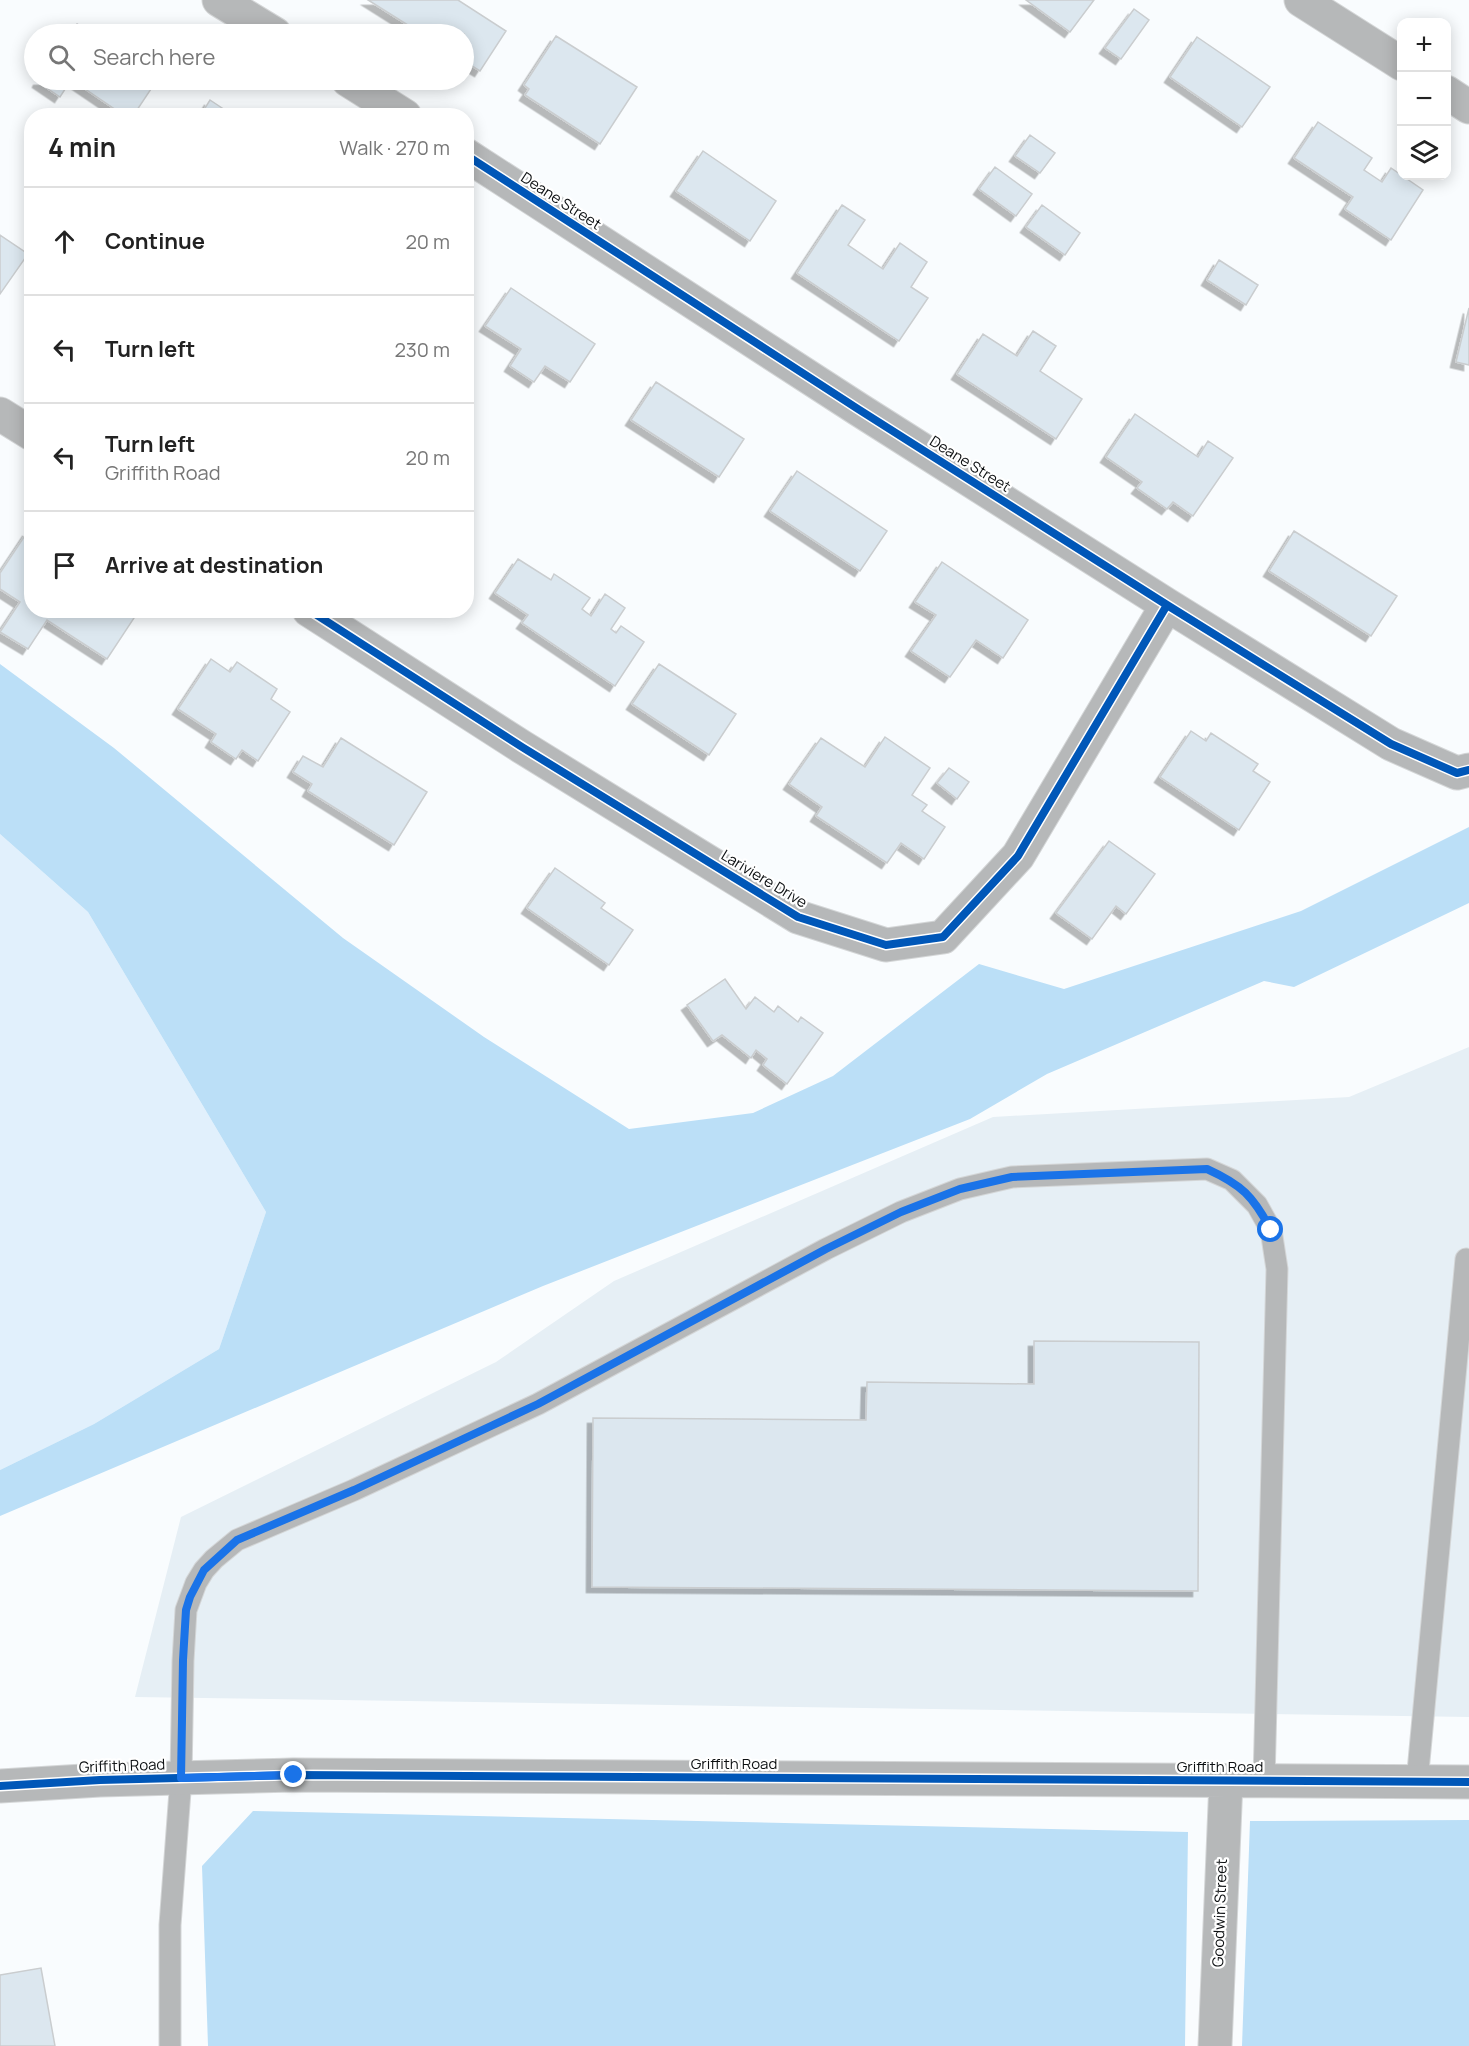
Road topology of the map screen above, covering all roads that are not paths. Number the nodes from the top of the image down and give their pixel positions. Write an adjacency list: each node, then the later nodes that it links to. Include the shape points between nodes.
1 (219, 0): 3 (street)
2 (1301, 0): 4 (street)
3 (259, 24)
4 (1397, 61)
5 (364, 90): 8 (street)
6 (1451, 95): 7 (street)
7 (1469, 106)
8 (392, 108)
9 (474, 160): 12 (street, Deane Street)
10 (0, 414): 11 (street)
11 (24, 429)
12 (1167, 605): 13 (street, Lariviere Drive, via 1018,856 943,937 886,945 798,917); 14 (street, Deane Street, via 1390,744 1457,773)
13 (321, 618)
14 (1469, 770)
15 (1466, 1259): 19 (lane)
16 (181, 1778): 17 (street, Griffith Road, via 294,1775); 18 (lane, via 186,1610 204,1570 237,1540 538,1404 826,1249 901,1212 960,1189 1012,1177 1207,1169 1232,1180 1257,1205 1271,1230 1277,1269); 21 (street, Griffith Road); 22 (lane, via 170,1925)
17 (1226, 1781): 18 (street, Griffith Road); 23 (street, Goodwin Street)
18 (1264, 1781): 19 (street, Griffith Road)
19 (1417, 1782): 20 (street, Griffith Road)
20 (1469, 1782)
21 (0, 1786)
22 (170, 2046)
23 (1215, 2046)

